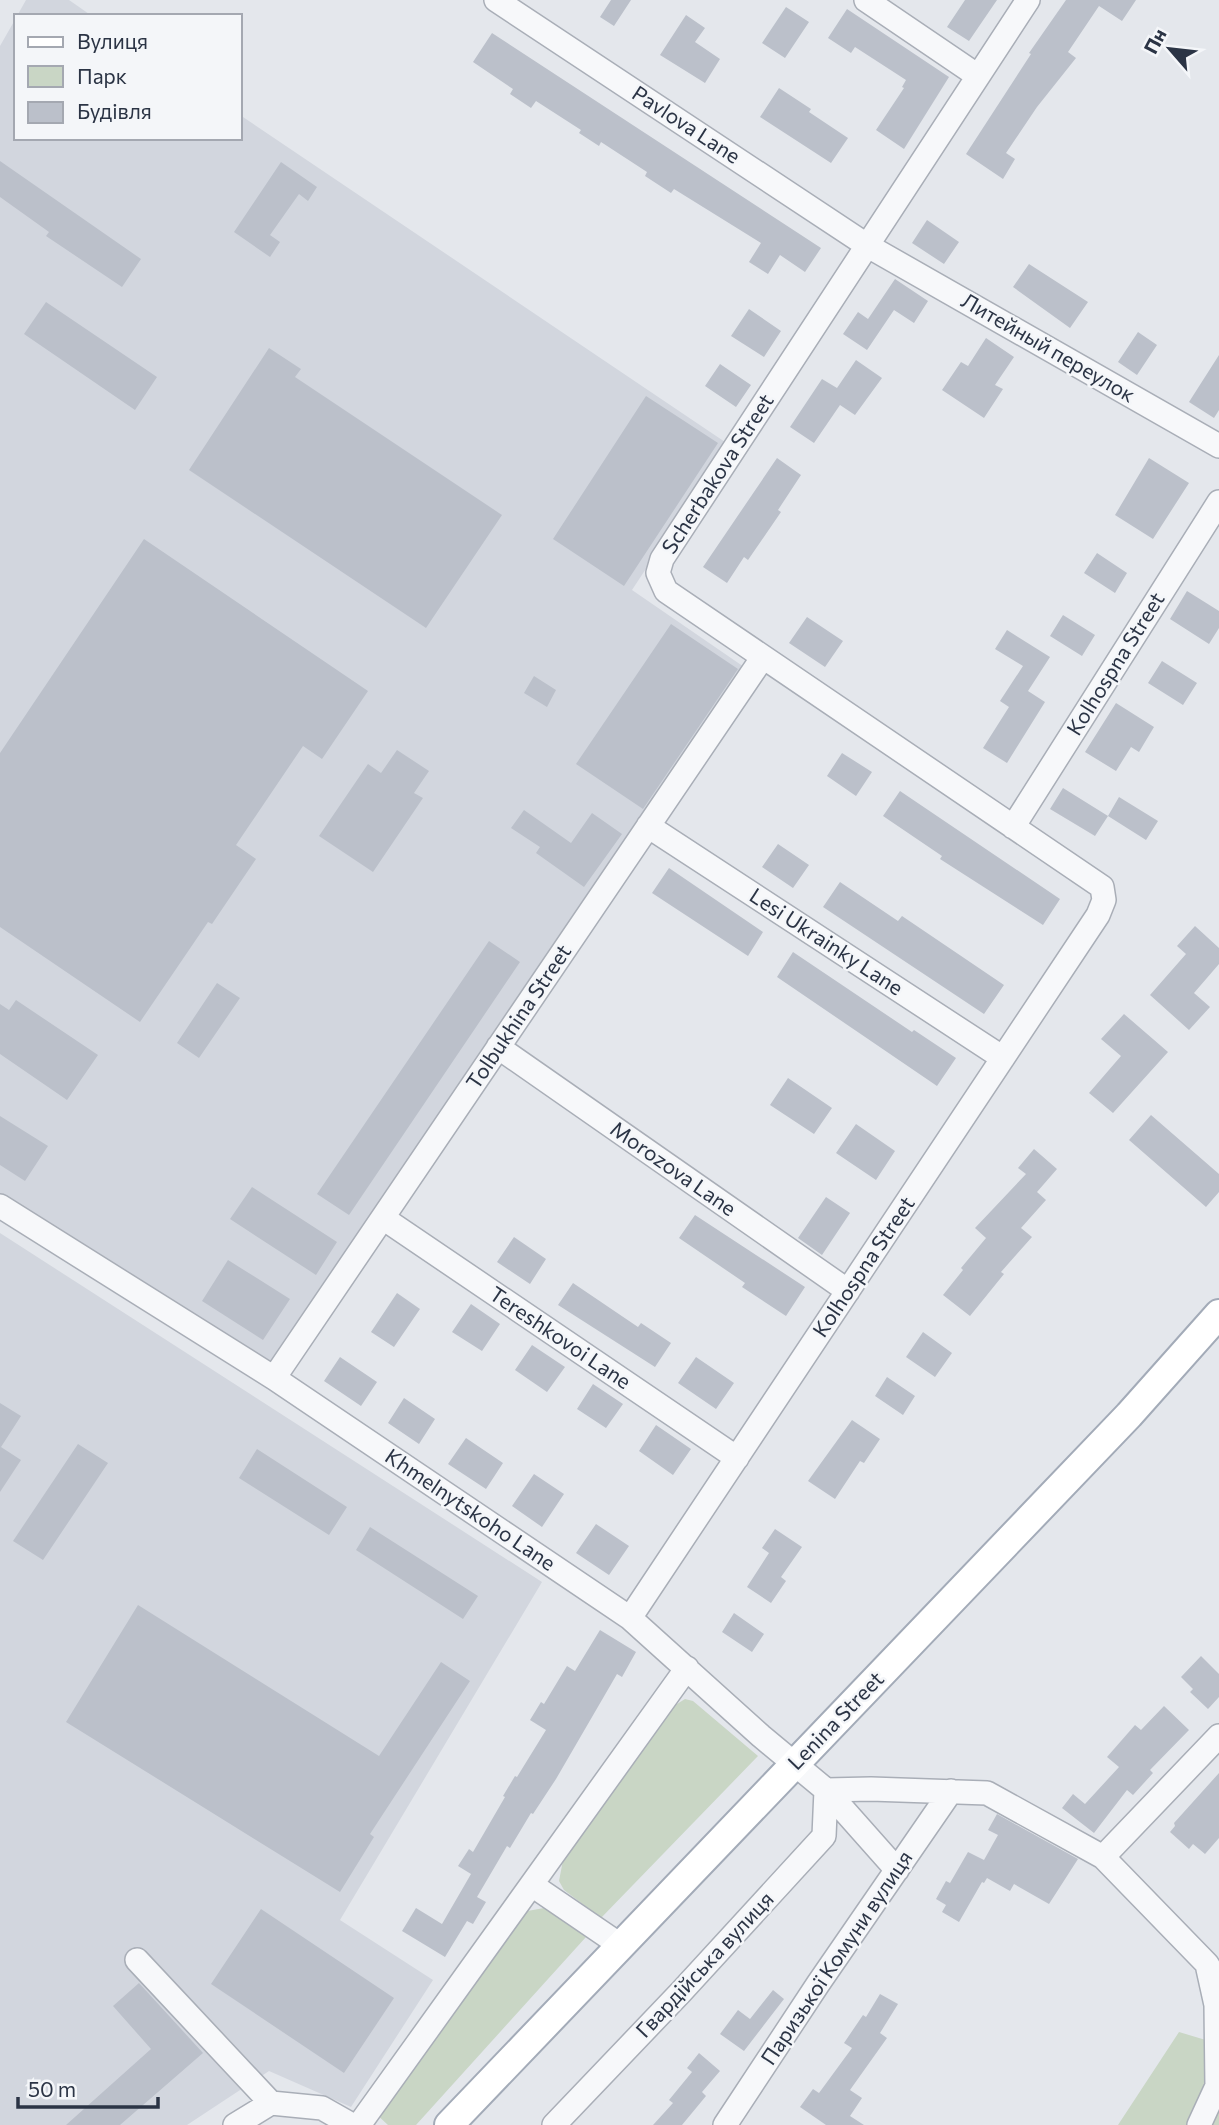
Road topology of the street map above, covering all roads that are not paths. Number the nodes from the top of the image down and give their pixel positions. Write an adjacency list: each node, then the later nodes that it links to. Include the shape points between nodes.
1 (496, 0): 5 (street, Pavlova Lane)
2 (866, 0): 4 (street)
3 (1028, 0): 4 (street, Scherbakova Street)
4 (978, 76): 5 (street, Scherbakova Street)
5 (872, 248): 6 (street, Литейный переулок); 8 (street, Scherbakova Street, via 662,559 658,573 666,591)
6 (1219, 446)
7 (1219, 502): 10 (street, Kolhospna Street)
8 (763, 657): 9 (street, Tolbukhina Street); 10 (street, Scherbakova Street)
9 (648, 826): 12 (street, Tolbukhina Street); 13 (street, Lesi Ukrainky Lane)
10 (1013, 827): 11 (street, Scherbakova Street, via 1101,887 1104,900)
11 (1098, 915): 13 (street, Kolhospna Street)
12 (499, 1047): 15 (street, Tolbukhina Street); 16 (street, Morozova Lane)
13 (1003, 1058): 16 (street, Kolhospna Street)
14 (0, 1206): 18 (street, Khmelnytskoho Lane)
15 (383, 1218): 18 (street, Tolbukhina Street); 19 (street, Tereshkovoi Lane)
16 (848, 1291): 19 (street, Kolhospna Street)
17 (1219, 1314): 23 (main road, Lenina Street, via 1129,1415)
18 (274, 1378): 20 (street, Khmelnytskoho Lane)
19 (737, 1458): 20 (street, Kolhospna Street)
20 (630, 1618): 21 (street, Khmelnytskoho Lane)
21 (687, 1668): 23 (street, Khmelnytskoho Lane); 28 (street)
22 (1219, 1736): 26 (street)
23 (794, 1765): 24 (street, Khmelnytskoho Lane); 29 (main road, Lenina Street)
24 (826, 1790): 25 (street); 27 (street, Khmelnytskoho Lane); 37 (street, Гвардійська вулиця, via 824,1836)
25 (951, 1791): 26 (street, via 987,1793); 27 (street, Паризької Комуни вулиця)
26 (1103, 1857): 31 (street)
27 (897, 1870): 38 (street, Паризької Комуни вулиця)
28 (532, 1885): 29 (street); 35 (street)
29 (620, 1945): 36 (main road, Lenina Street)
30 (137, 1960): 32 (street)
31 (1213, 1974): 39 (street, via 1217,2086)
32 (271, 2103): 33 (street); 34 (street, via 322,2108)
33 (236, 2125)
34 (352, 2125)
35 (359, 2125)
36 (449, 2125)
37 (554, 2125)
38 (724, 2125)
39 (1199, 2125)

